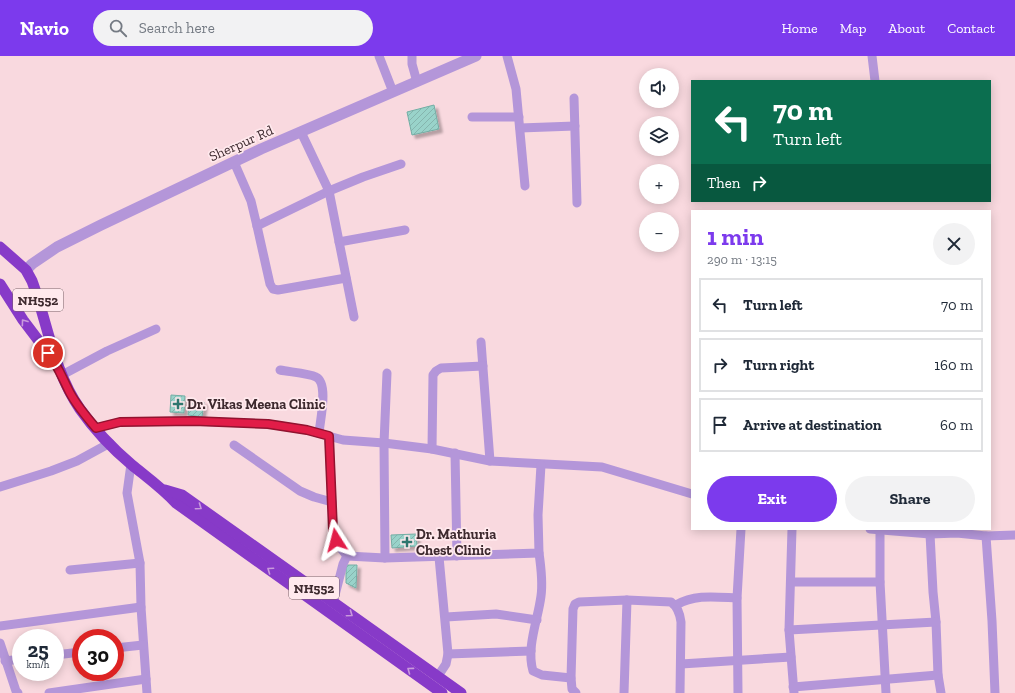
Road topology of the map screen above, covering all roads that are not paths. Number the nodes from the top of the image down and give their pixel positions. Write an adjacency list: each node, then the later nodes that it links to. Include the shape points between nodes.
1 (379, 56): 8 (street)
2 (412, 56): 7 (street)
3 (476, 56): 7 (street, Sherpur Rd)
4 (507, 56): 11 (street, via 516,89)
5 (872, 56): 6 (street)
6 (875, 80)
7 (417, 82): 8 (street, Sherpur Rd)
8 (393, 92): 14 (street, Sherpur Rd)
9 (574, 98): 12 (street)
10 (472, 117): 11 (street)
11 (519, 117): 13 (street)
12 (575, 126): 13 (street); 19 (street)
13 (520, 128): 17 (street)
14 (301, 132): 15 (street, Sherpur Rd); 18 (street)
15 (234, 162): 20 (street, via 251,201); 24 (street, Sherpur Rd, via 57,247)
16 (402, 164): 18 (street)
17 (525, 186)
18 (329, 191): 20 (street); 22 (street)
19 (577, 203)
20 (258, 226): 25 (street, via 273,289)
21 (405, 230): 22 (street)
22 (339, 242): 25 (street)
23 (0, 247): 24 (highway, NH552)
24 (26, 270): 31 (highway, NH552, via 36,292)
25 (346, 278): 28 (street)
26 (0, 284): 27 (highway, NH552)
27 (3, 296): 31 (highway, NH552, one-way to 27)
28 (354, 317)
29 (156, 328): 35 (street)
30 (481, 342): 32 (street)
31 (56, 364): 35 (highway, NH552)
32 (483, 366): 42 (street, via 441,368 436,371 433,376); 44 (street)
33 (280, 370): 37 (street, via 317,377 322,382)
34 (387, 373): 40 (street)
35 (62, 375): 36 (highway, NH552, via 80,409)
36 (96, 428): 37 (street, via 120,422 194,421 268,424); 39 (highway, NH552)
37 (319, 433): 38 (street)
38 (329, 436): 40 (street, via 343,440); 50 (street)
39 (110, 443): 45 (highway, NH552); 47 (street, via 77,461)
40 (384, 443): 42 (street); 62 (street)
41 (234, 445): 50 (street, via 300,491)
42 (432, 449): 43 (street)
43 (455, 453): 44 (street); 60 (street)
44 (490, 461): 46 (street)
45 (131, 464): 48 (highway, NH552); 63 (street, via 127,493)
46 (540, 465): 49 (street, via 602,467); 58 (street)
47 (0, 487)
48 (164, 490): 69 (highway, NH552, one-way to 69, via 182,495); 98 (highway, NH552, one-way to 48, via 176,503)
49 (691, 494)
50 (332, 502): 59 (street, via 334,535)
51 (741, 530): 67 (street)
52 (792, 530): 65 (street)
53 (875, 530): 54 (street); 66 (street)
54 (910, 531): 55 (street)
55 (930, 534): 56 (street); 74 (street)
56 (986, 536): 57 (street); 106 (street)
57 (1015, 536)
58 (539, 553): 60 (street); 73 (street, via 542,579)
59 (347, 556): 62 (street); 69 (street)
60 (457, 556): 61 (street)
61 (439, 557): 62 (street); 72 (street)
62 (385, 558)
63 (140, 563): 64 (street); 71 (street)
64 (70, 570)
65 (791, 582): 66 (street); 77 (street)
66 (880, 582): 76 (street)
67 (737, 598): 70 (street, via 701,596); 86 (street)
68 (627, 600): 70 (street, via 671,602); 90 (street, via 575,604); 101 (street)
69 (333, 603): 89 (highway, NH552, one-way to 89)
70 (676, 605): 87 (street, via 681,622)
71 (141, 607): 75 (street); 79 (street)
72 (446, 617): 73 (street, via 496,614); 82 (street)
73 (537, 620): 81 (street)
74 (936, 622): 76 (street); 88 (street)
75 (0, 626)
76 (882, 626): 77 (street); 92 (street)
77 (789, 630): 83 (street)
78 (0, 644): 85 (street)
79 (143, 645): 80 (street); 91 (street)
80 (124, 647)
81 (531, 651): 82 (street); 90 (street, via 533,670 542,675)
82 (448, 654): 89 (street, via 446,664)
83 (791, 657): 86 (street); 94 (street)
84 (12, 660): 85 (street)
85 (5, 661): 95 (street)
86 (737, 661): 87 (street); 103 (street)
87 (681, 664): 102 (street)
88 (938, 675): 92 (street); 105 (street)
89 (438, 676): 99 (highway, NH552)
90 (571, 678): 100 (street, via 572,689)
91 (146, 679): 96 (street); 97 (street)
92 (884, 679): 93 (street); 104 (street)
93 (822, 689): 94 (street)
94 (793, 690)
95 (18, 693)
96 (49, 693)
97 (147, 693)
98 (442, 693)
99 (461, 693)
100 (576, 693)
101 (624, 693)
102 (680, 693)
103 (738, 693)
104 (886, 693)
105 (941, 693)
106 (995, 693)

